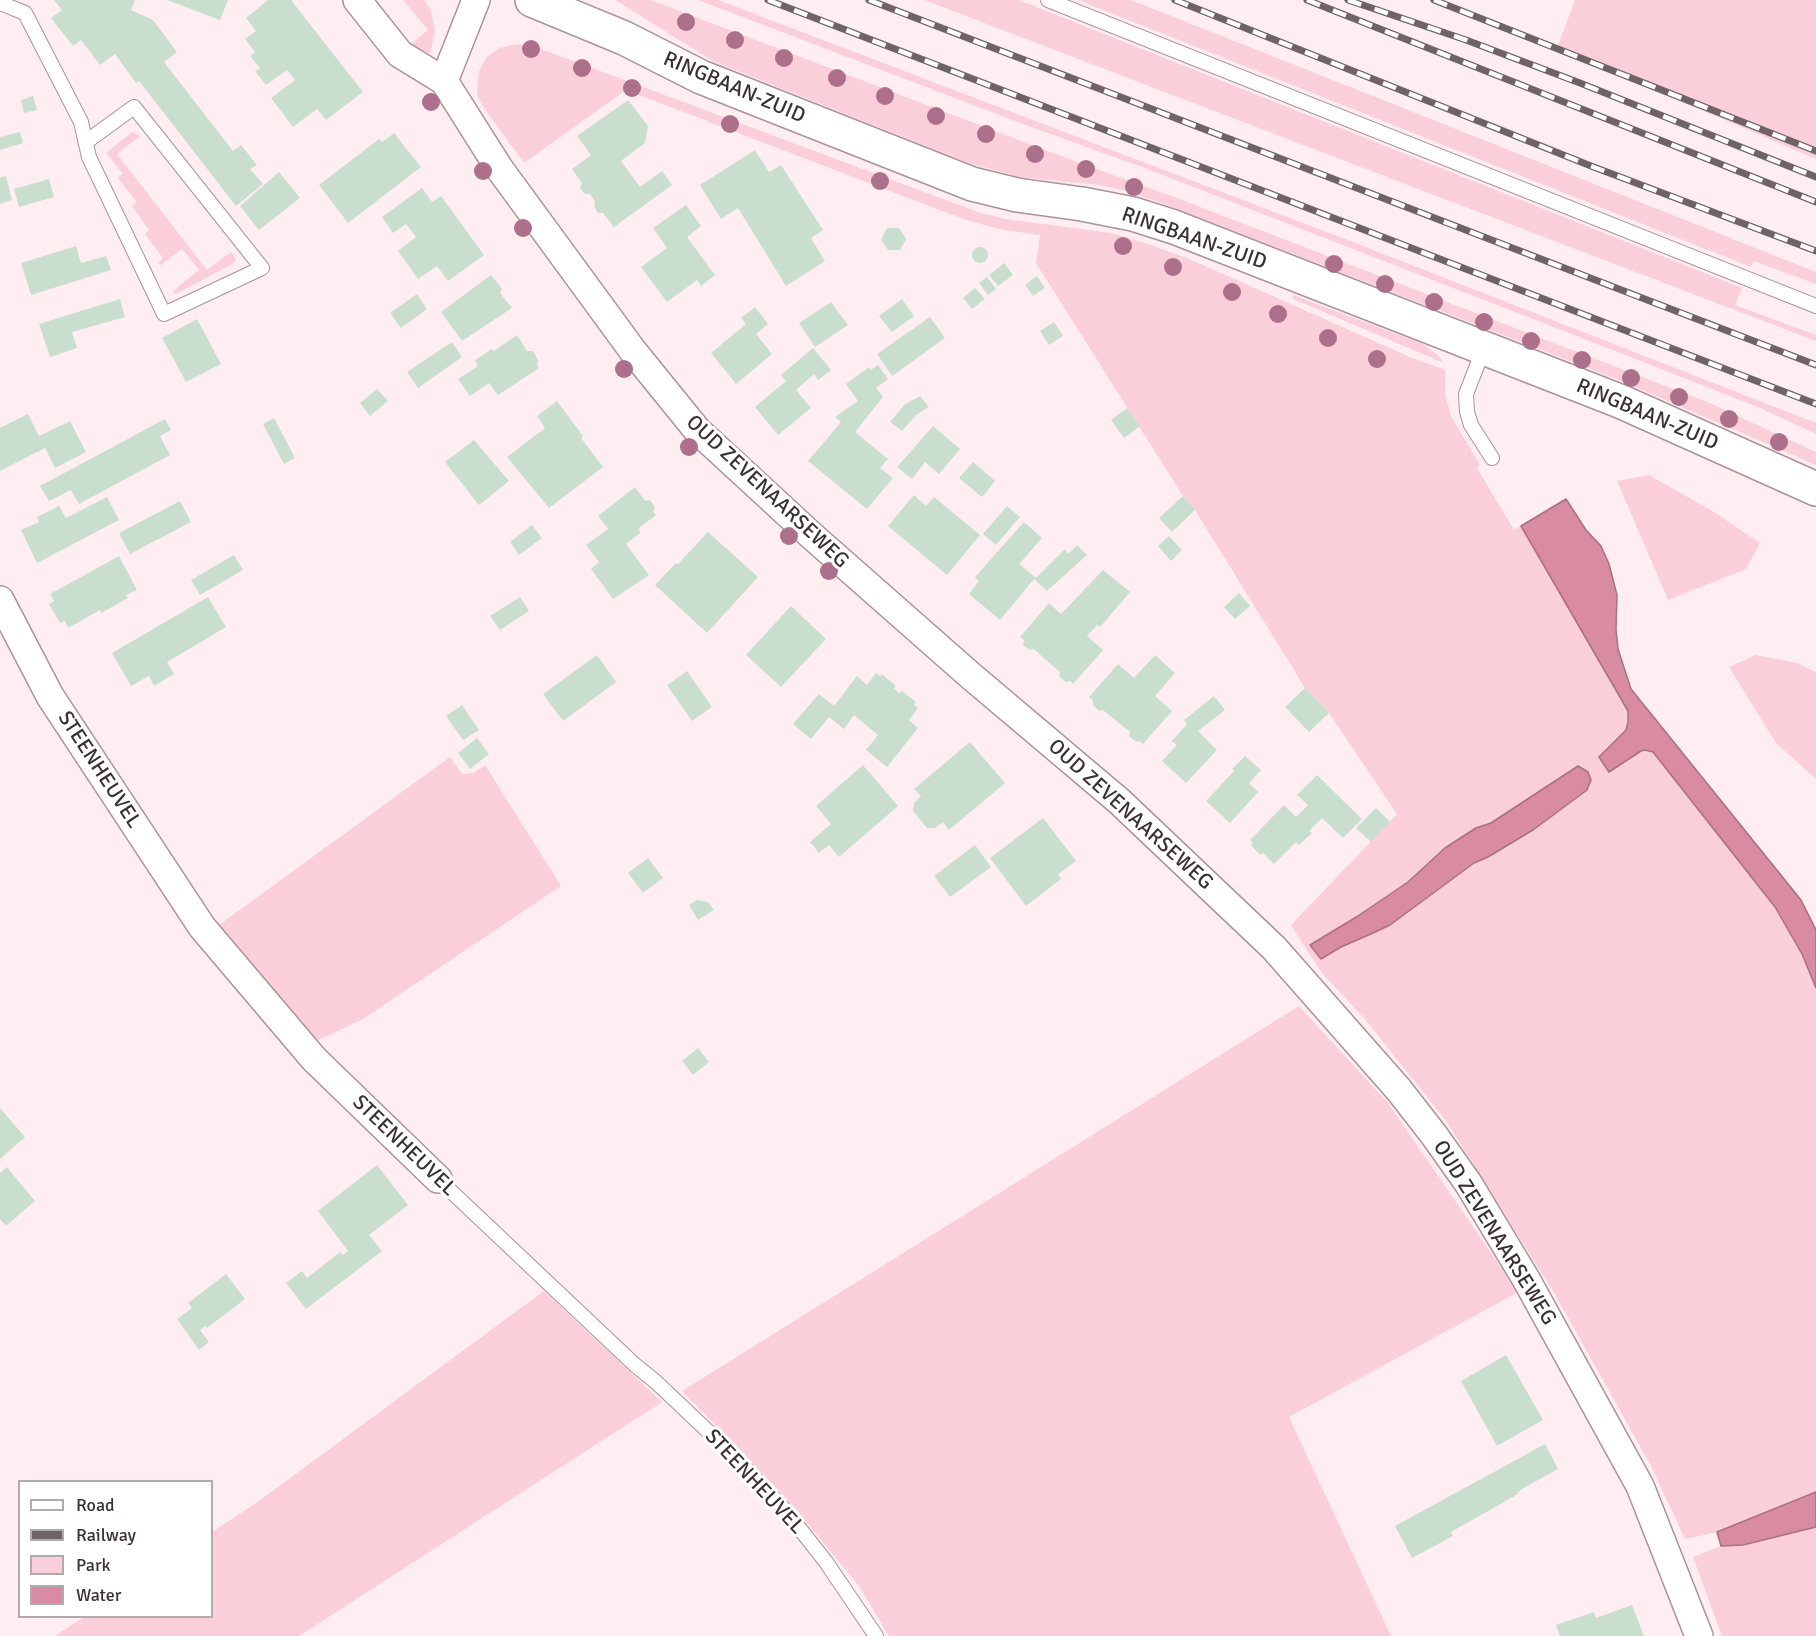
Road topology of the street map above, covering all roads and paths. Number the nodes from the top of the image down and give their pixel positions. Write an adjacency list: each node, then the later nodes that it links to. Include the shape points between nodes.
1 (357, 0): 6 (street, OUD ZEVENAARSEWEG, via 400,54)
2 (476, 0): 6 (street)
3 (532, 0): 9 (street, RINGBAAN-ZUID, via 624,38 701,77 972,184 1133,214 1174,227)
4 (1048, 0): 8 (lane)
5 (0, 3): 7 (lane, via 25,13 81,122)
6 (444, 81): 15 (street, OUD ZEVENAARSEWEG, via 499,168 633,351 697,430 971,676 1119,801 1274,948 1399,1090 1468,1184 1527,1279 1640,1486)
7 (86, 142): 7 (lane, via 89,157 164,314 262,268 134,107)
8 (1816, 306)
9 (1484, 348): 10 (lane, via 1466,394 1467,412); 11 (street, RINGBAAN-ZUID, via 1622,402)
10 (1492, 458)
11 (1816, 489)
12 (0, 600): 13 (street, STEENHEUVEL, via 50,696 202,927 314,1059)
13 (438, 1179): 14 (lane, STEENHEUVEL, via 733,1455 785,1510)
14 (876, 1636)
15 (1699, 1636)

